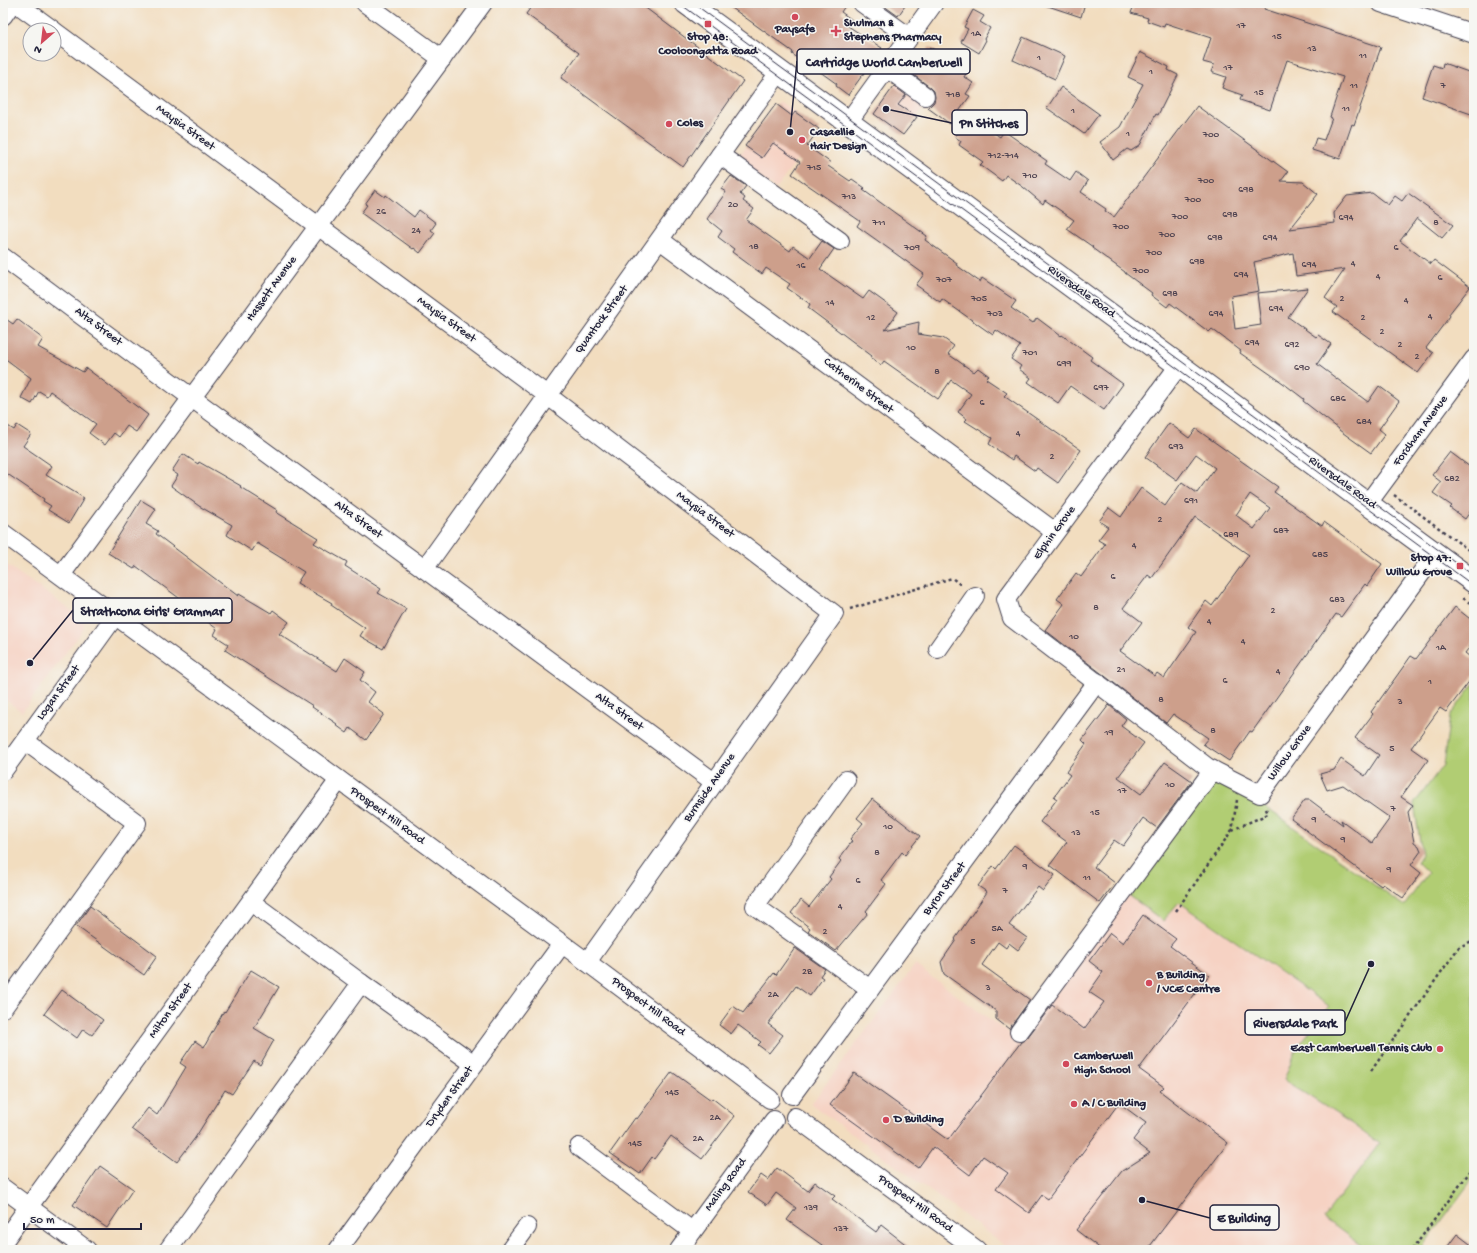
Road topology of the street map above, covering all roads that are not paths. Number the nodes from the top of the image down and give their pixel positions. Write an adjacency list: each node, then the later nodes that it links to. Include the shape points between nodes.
1 (12, 3): 9 (street)
2 (16, 3): 10 (street, Maysia Street)
3 (365, 3): 14 (street)
4 (483, 3): 14 (street, Hassett Avenue)
5 (686, 3): 16 (main road, Riversdale Road)
6 (862, 3): 13 (street)
7 (934, 3): 13 (street)
8 (1381, 3): 11 (street)
9 (3, 16)
10 (42, 22)
11 (1474, 34)
12 (62, 37): 20 (street, Maysia Street)
13 (909, 37): 15 (street)
14 (442, 59): 20 (street, Hassett Avenue)
15 (887, 68): 17 (street); 18 (street)
16 (780, 71): 18 (main road, Riversdale Road); 19 (street, Quantock Street)
17 (925, 96)
18 (848, 122): 25 (main road, Riversdale Road)
19 (720, 156): 21 (street, Quantock Street); 22 (street)
20 (318, 226): 26 (street, Maysia Street); 27 (street, Hassett Avenue)
21 (660, 240): 26 (street, Quantock Street); 29 (street, Catherine Street)
22 (840, 242)
23 (3, 257): 27 (street, Alta Street)
24 (1474, 359): 28 (street, Fordham Avenue)
25 (1180, 364): 28 (main road, Riversdale Road); 29 (street, Elphin Grove)
26 (547, 395): 32 (street, Quantock Street); 36 (street, Maysia Street)
27 (192, 398): 32 (street, Alta Street); 33 (street, Hassett Avenue)
28 (1368, 502): 31 (main road, Riversdale Road)
29 (1055, 532): 39 (street, Elphin Grove, via 1006,599 1012,618)
30 (3, 533): 33 (street, Prospect Hill Road)
31 (1436, 553): 34 (main road, Riversdale Road); 41 (street, Willow Grove, via 1260,794)
32 (424, 569): 45 (street, Alta Street)
33 (60, 575): 37 (street, Prospect Hill Road)
34 (1469, 590)
35 (975, 596): 38 (street)
36 (834, 614): 45 (street, Burnside Avenue)
37 (115, 616): 40 (street, Logan Street); 43 (street, Prospect Hill Road)
38 (938, 649)
39 (1097, 682): 41 (street, Willow Grove); 50 (street, Byron Street)
40 (24, 741): 42 (street, Logan Street); 51 (street, via 138,824)
41 (1213, 770): 52 (street)
42 (3, 771)
43 (339, 780): 46 (street, Milton Street); 47 (street, Prospect Hill Road)
44 (846, 780): 50 (street, via 755,906)
45 (714, 782): 48 (street, Burnside Avenue)
46 (251, 902): 49 (street); 60 (street, Milton Street)
47 (562, 944): 48 (street, Prospect Hill Road); 53 (street, Dryden Street)
48 (587, 962): 55 (street, Prospect Hill Road)
49 (361, 983): 53 (street); 65 (street)
50 (870, 989): 54 (street, Byron Street)
51 (3, 1008)
52 (1019, 1032)
53 (474, 1064): 66 (street, Dryden Street)
54 (792, 1095): 55 (street, via 781,1092); 56 (street, via 797,1103)
55 (770, 1099): 57 (street, via 768,1109)
56 (795, 1117): 57 (street, via 785,1123); 69 (street, Prospect Hill Road)
57 (774, 1120): 62 (street, Maling Road)
58 (579, 1147): 62 (street)
59 (3, 1188): 60 (street)
60 (28, 1207): 63 (street, Milton Street); 64 (street)
61 (527, 1227): 67 (street)
62 (692, 1231): 68 (street, Maling Road)
63 (3, 1242)
64 (87, 1250)
65 (168, 1250)
66 (338, 1250)
67 (510, 1250)
68 (679, 1250)
69 (977, 1250)

